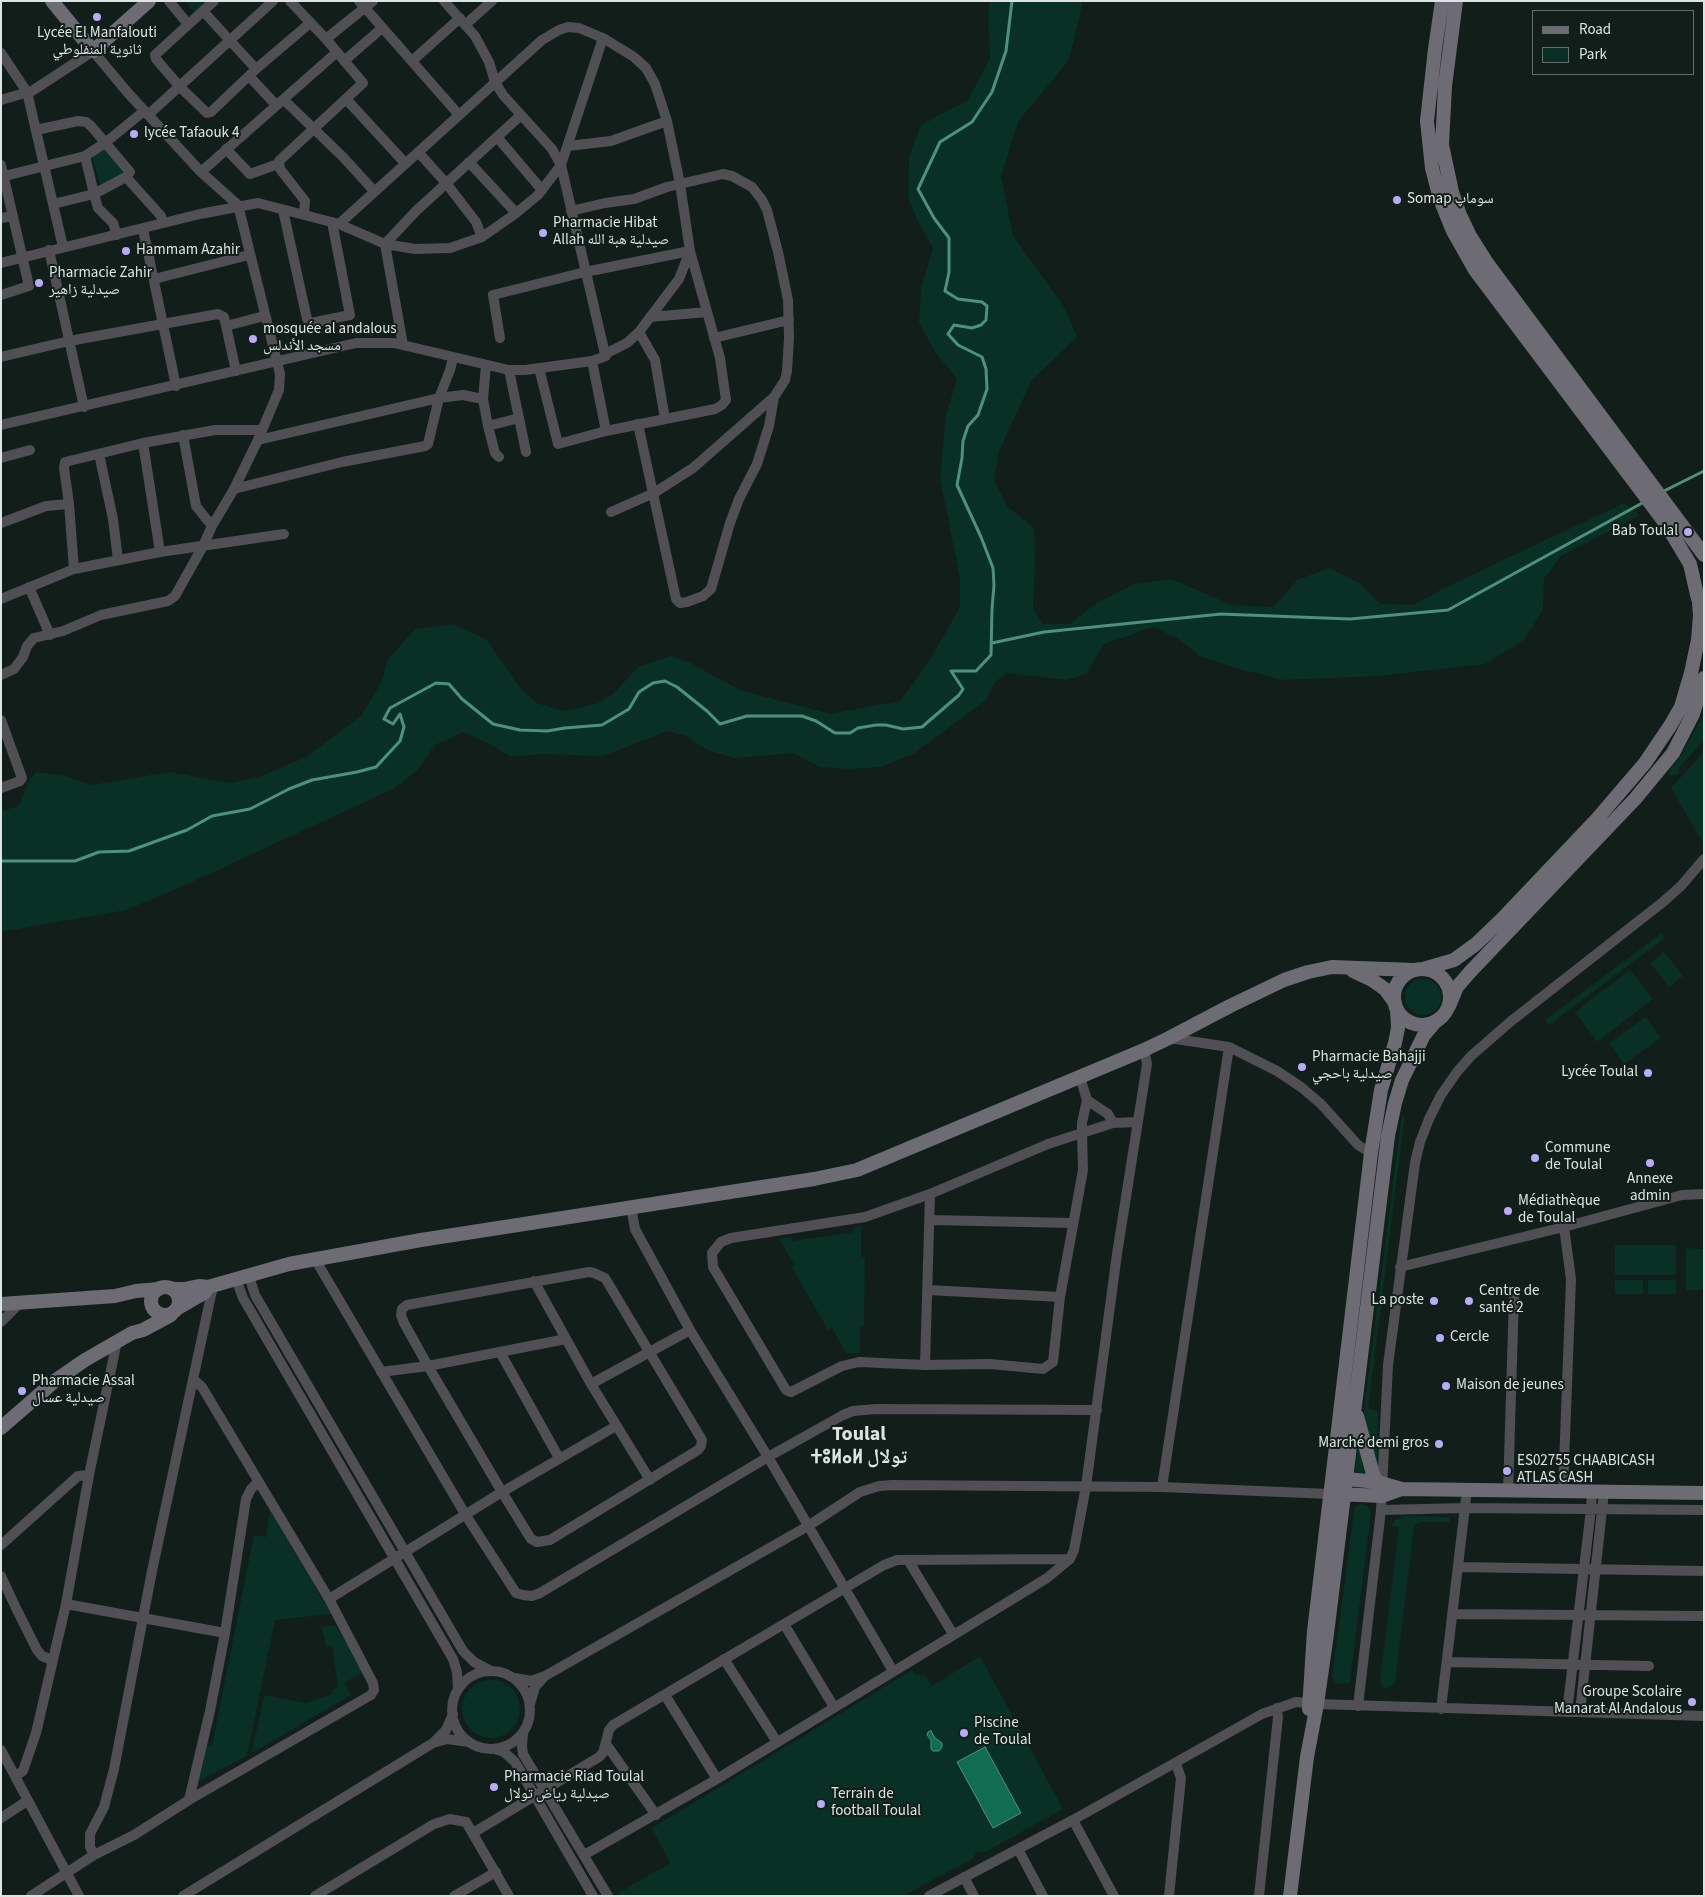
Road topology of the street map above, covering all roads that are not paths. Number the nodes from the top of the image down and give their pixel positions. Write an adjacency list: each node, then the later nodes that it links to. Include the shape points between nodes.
1 (52, 1): 20 (main road)
2 (149, 1): 20 (main road)
3 (169, 1): 15 (street)
4 (214, 1): 12 (street)
5 (273, 1): 18 (street)
6 (290, 1): 14 (street)
7 (444, 1): 13 (street)
8 (492, 1): 13 (street)
9 (1442, 1): 120 (main road, via 1427,121 1432,168 1446,214 1474,270)
10 (1456, 1): 120 (main road, via 1444,86 1442,145 1460,215 1487,263)
11 (366, 4): 16 (street); 19 (street)
12 (203, 11): 15 (street); 18 (street)
13 (462, 21): 24 (street); 26 (street, via 475,36)
14 (310, 23): 19 (street); 25 (street)
15 (188, 24): 27 (street, via 155,55)
16 (382, 28): 23 (street); 24 (street)
17 (603, 38): 26 (street, via 579,28 559,30 542,40); 35 (street, via 646,68); 40 (street)
18 (230, 40): 25 (street); 27 (street)
19 (326, 40): 21 (street)
20 (93, 51): 28 (street); 32 (street)
21 (337, 52): 23 (street); 31 (street)
22 (1, 54): 28 (street)
23 (344, 61): 29 (street, via 363,83)
24 (412, 61): 33 (street)
25 (252, 72): 27 (street, via 208,113); 31 (street)
26 (495, 82): 33 (street); 34 (street)
27 (180, 87): 32 (street)
28 (27, 92): 30 (street); 37 (street)
29 (346, 99): 36 (street); 47 (street)
30 (1, 100)
31 (280, 102): 36 (street); 41 (street)
32 (146, 113): 39 (street); 50 (street)
33 (459, 115): 42 (street)
34 (521, 115): 38 (street); 48 (street, via 552,149)
35 (667, 121): 40 (street, via 611,141); 54 (street)
36 (313, 129): 46 (street); 56 (street)
37 (36, 130): 39 (street, via 86,122); 49 (street)
38 (497, 137): 44 (street); 55 (street)
39 (106, 143): 43 (street); 52 (street, via 130,172)
40 (568, 146): 48 (street)
41 (226, 150): 46 (street, via 250,174); 50 (street)
42 (418, 152): 47 (street); 53 (street)
43 (85, 156): 49 (street); 57 (street)
44 (469, 162): 53 (street); 62 (street)
45 (1, 164): 51 (street)
46 (278, 164): 63 (street, via 305,201)
47 (405, 164): 56 (street)
48 (561, 165): 55 (street); 61 (street)
49 (44, 166): 51 (street); 58 (street)
50 (201, 172): 59 (street)
51 (3, 177): 64 (street)
52 (126, 177): 57 (street); 67 (street, via 161,216)
53 (446, 183): 70 (street, via 476,222); 71 (street)
54 (680, 184): 61 (street, via 634,199); 74 (street); 84 (street, via 728,174 757,192 767,210 778,252 786,284)
55 (542, 190): 62 (street)
56 (374, 191): 66 (street)
57 (94, 194): 58 (street); 69 (street, via 98,208 112,223)
58 (53, 204): 72 (street)
59 (238, 205): 60 (street, via 258,203); 67 (street); 75 (street)
60 (283, 210): 63 (street); 66 (street, via 307,319 311,323 350,315)
61 (571, 211): 78 (street)
62 (516, 213): 70 (street)
63 (304, 214): 66 (street)
64 (13, 216): 65 (street); 76 (street)
65 (1, 218)
66 (335, 223): 71 (street)
67 (164, 224): 68 (street)
68 (143, 228): 69 (street); 79 (street)
69 (116, 235): 72 (street)
70 (482, 237): 71 (street, via 450,248 415,249)
71 (385, 244): 91 (street)
72 (63, 247): 73 (street)
73 (49, 250): 76 (street); 90 (street)
74 (690, 251): 78 (street); 81 (street); 83 (street, via 679,279)
75 (250, 254): 79 (street); 82 (street)
76 (23, 257): 77 (street); 80 (street, via 29,286)
77 (1, 263)
78 (585, 272): 88 (street, via 493,295); 92 (street)
79 (154, 279): 85 (street)
80 (1, 295)
81 (707, 312): 83 (street); 89 (street)
82 (264, 316): 86 (street); 95 (street)
83 (650, 317): 87 (street)
84 (789, 320): 89 (street); 102 (street, via 787,371)
85 (163, 324): 86 (street, via 218,314 224,317); 90 (street); 101 (street)
86 (226, 326): 100 (street)
87 (639, 332): 92 (street, via 627,343); 107 (street, via 655,360)
88 (500, 338)
89 (714, 338): 107 (street, via 726,400 715,409)
90 (69, 341): 93 (street); 105 (street)
91 (403, 345): 94 (street); 95 (street, via 356,343)
92 (604, 354): 96 (street, via 606,356)
93 (1, 357)
94 (452, 358): 97 (street); 103 (street)
95 (276, 361): 100 (street); 113 (street, via 280,374 279,390)
96 (592, 361): 98 (street); 111 (street)
97 (486, 365): 99 (street); 104 (street)
98 (539, 368): 99 (street); 111 (street, via 558,444)
99 (509, 370): 106 (street)
100 (236, 371): 101 (street)
101 (176, 386): 105 (street)
102 (774, 397): 122 (street, via 693,468); 122 (street, via 757,464 730,523 711,589 703,596 680,603 676,599)
103 (439, 398): 104 (street, via 463,395); 113 (street); 121 (street, via 425,446 342,462)
104 (483, 399): 110 (street)
105 (84, 407): 109 (street)
106 (519, 418): 110 (street); 116 (street)
107 (665, 419): 108 (street)
108 (638, 424): 111 (street); 122 (street)
109 (1, 425)
110 (488, 426): 118 (street)
111 (606, 431)
112 (183, 435): 113 (street, via 215,430); 114 (street); 127 (street, via 196,506)
113 (260, 435): 121 (street)
114 (143, 443): 117 (street); 130 (street)
115 (30, 450): 119 (street)
116 (526, 452)
117 (99, 454): 123 (street, via 64,464); 132 (street)
118 (498, 456)
119 (1, 458)
120 (1631, 467): 125 (main road)
121 (234, 489): 127 (street)
122 (654, 493): 124 (street)
123 (69, 504): 126 (street, via 46,506); 133 (street)
124 (611, 512)
125 (1671, 520): 131 (main road); 136 (main road)
126 (1, 524)
127 (212, 526): 129 (street)
128 (284, 534): 129 (street)
129 (203, 546): 130 (street); 137 (street, via 172,600 101,615)
130 (160, 552): 132 (street)
131 (1704, 555)
132 (118, 560): 133 (street)
133 (74, 569): 134 (street)
134 (29, 587): 135 (street); 137 (street)
135 (2, 596)
136 (1701, 600): 144 (main road, via 1692,673 1681,707 1645,763 1590,826 1476,944 1454,960)
137 (50, 635): 138 (street, via 30,641 18,664 12,671)
138 (1, 675)
139 (1704, 678): 146 (main road, via 1693,714 1673,753 1645,788 1470,972 1457,987)
140 (1, 720): 141 (street, via 22,778)
141 (1, 788)
142 (1704, 859): 164 (street, via 1663,902 1510,1022 1457,1072 1437,1103 1420,1142)
143 (1348, 968): 144 (main road); 145 (main road, via 1384,989); 148 (main road, via 1332,967 1284,980)
144 (1418, 970): 145 (main road, via 1400,980 1396,987); 146 (main road, via 1432,970 1445,981 1449,988)
145 (1396, 1006): 147 (main road, via 1410,1022 1428,1024); 156 (main road, via 1398,1028 1381,1090)
146 (1449, 1006): 147 (main road)
147 (1436, 1021): 189 (main road, via 1413,1054 1394,1103)
148 (1169, 1038): 149 (street); 150 (main road)
149 (1229, 1047): 156 (street, via 1301,1087 1358,1145); 200 (street)
150 (1144, 1050): 151 (main road); 153 (street, via 1147,1064)
151 (1080, 1077): 152 (street); 159 (main road, via 857,1170)
152 (1087, 1100): 154 (street, via 1108,1114); 155 (street)
153 (1137, 1122): 154 (street); 190 (street)
154 (1113, 1123): 155 (street)
155 (1082, 1133): 157 (street, via 993,1166); 161 (street, via 1084,1170)
156 (1370, 1153): 201 (main road)
157 (930, 1194): 160 (street); 184 (street, via 865,1217 727,1239 716,1246 712,1260 714,1270 788,1392 851,1363)
158 (1704, 1194): 162 (street, via 1682,1195)
159 (630, 1207): 163 (main road); 178 (street, via 635,1229)
160 (930, 1220): 161 (street); 169 (street)
161 (1074, 1223): 171 (street)
162 (1564, 1227): 164 (street); 204 (street, via 1572,1279)
163 (315, 1259): 165 (main road); 186 (street)
164 (1400, 1267): 207 (street, via 1388,1365)
165 (242, 1277): 167 (main road); 217 (street)
166 (534, 1281): 180 (street); 183 (street, via 588,1272 605,1278); 185 (street, via 407,1305 402,1309 404,1323)
167 (211, 1287): 168 (main road); 176 (main road); 187 (street)
168 (166, 1289): 170 (main road); 175 (main road, via 153,1294); 176 (main road, via 180,1300)
169 (928, 1290): 171 (street); 184 (street)
170 (115, 1296): 173 (main road); 175 (main road)
171 (1060, 1297): 184 (street, via 1053,1362 1043,1369 990,1364)
172 (1514, 1297): 203 (street)
173 (20, 1303): 174 (main road); 177 (street)
174 (1, 1304)
175 (152, 1307): 176 (main road, via 162,1315); 179 (main road)
176 (174, 1311): 179 (main road)
177 (1, 1322)
178 (690, 1330): 183 (street); 193 (street)
179 (132, 1333): 181 (main road)
180 (566, 1339): 182 (street); 188 (street)
181 (117, 1341): 192 (main road, via 56,1380); 195 (street)
182 (500, 1352): 185 (street); 194 (street)
183 (649, 1353): 188 (street); 197 (street, via 702,1440 698,1450)
184 (926, 1364)
185 (428, 1366): 186 (street); 205 (street)
186 (381, 1372): 214 (street)
187 (193, 1379): 198 (street, via 202,1387); 232 (street)
188 (591, 1384): 191 (street)
189 (1355, 1407): 196 (main road); 207 (main road)
190 (1096, 1410): 193 (street, via 853,1411); 199 (street)
191 (616, 1426): 194 (street); 197 (street)
192 (1, 1428)
193 (768, 1457): 214 (street, via 532,1596 516,1593); 215 (street)
194 (559, 1458): 205 (street)
195 (89, 1475): 216 (street, via 78,1476); 227 (street)
196 (1347, 1478): 201 (main road); 207 (main road); 209 (main road)
197 (650, 1480): 205 (street, via 543,1542 531,1539)
198 (258, 1482): 226 (street); 234 (street, via 246,1500)
199 (1086, 1486): 200 (street); 215 (street, via 878,1486 860,1492); 218 (street)
200 (1162, 1487): 201 (street)
201 (1331, 1487): 209 (main road); 248 (main road, via 1314,1631)
202 (1468, 1490): 203 (main road); 207 (main road, via 1402,1489); 210 (street)
203 (1508, 1490): 204 (main road)
204 (1562, 1491): 206 (main road)
205 (502, 1492): 214 (street)
206 (1598, 1492): 208 (main road); 211 (street); 212 (street)
207 (1381, 1493): 209 (main road); 210 (street); 249 (street)
208 (1704, 1493)
209 (1344, 1495): 248 (main road)
210 (1465, 1508): 211 (street); 220 (street)
211 (1591, 1509): 212 (street); 221 (street)
212 (1603, 1509): 213 (street); 222 (street)
213 (1704, 1510)
214 (465, 1514): 217 (street)
215 (808, 1526): 225 (street); 245 (street)
216 (1, 1545)
217 (400, 1556): 226 (street); 242 (street, via 463,1651 474,1662); 246 (street, via 453,1659)
218 (1070, 1559): 219 (street); 235 (street, via 1047,1578)
219 (908, 1560): 225 (street, via 884,1565); 235 (street)
220 (1458, 1567): 221 (street); 228 (street)
221 (1584, 1569): 222 (street); 229 (street)
222 (1596, 1569): 223 (street); 230 (street)
223 (1704, 1571)
224 (1, 1576): 237 (street, via 37,1650)
225 (844, 1588): 233 (street); 243 (street)
226 (329, 1599): 270 (street, via 373,1683 371,1695)
227 (66, 1604): 232 (street); 237 (street)
228 (1452, 1614): 229 (street); 238 (street)
229 (1578, 1615): 230 (street); 239 (street)
230 (1590, 1615): 231 (street); 240 (street)
231 (1704, 1616)
232 (144, 1618): 234 (street); 277 (street, via 108,1794 90,1834)
233 (784, 1624): 236 (street); 250 (street)
234 (225, 1633): 270 (street)
235 (953, 1634): 243 (street)
236 (724, 1659): 247 (street); 261 (street)
237 (52, 1660): 266 (street, via 31,1751 23,1771)
238 (1447, 1662): 239 (street); 253 (street)
239 (1573, 1664): 240 (street); 254 (street)
240 (1585, 1664): 241 (street); 255 (street)
241 (1649, 1666)
242 (491, 1671): 244 (street); 246 (street, via 472,1676)
243 (893, 1671): 250 (street)
244 (511, 1676): 245 (street, via 531,1681); 251 (street, via 524,1690)
245 (545, 1676): 251 (street, via 535,1687)
246 (458, 1689): 256 (street)
247 (665, 1695): 262 (street, via 613,1725); 267 (street)
248 (1313, 1703): 249 (street); 252 (street, via 1296,1702); 296 (main road)
249 (1358, 1706): 253 (street)
250 (834, 1707): 261 (street)
251 (530, 1708): 258 (street)
252 (1277, 1708): 265 (street); 295 (street)
253 (1441, 1709): 254 (street)
254 (1567, 1712): 255 (street)
255 (1580, 1712): 257 (street)
256 (453, 1714): 259 (street, via 446,1730); 260 (street, via 461,1735)
257 (1704, 1716)
258 (523, 1733): 263 (street, via 510,1744); 268 (street, via 523,1754)
259 (433, 1742): 260 (street, via 447,1739); 284 (street)
260 (470, 1742): 263 (street)
261 (777, 1742): 267 (street)
262 (606, 1744): 268 (street, via 599,1757); 272 (street)
263 (494, 1749): 269 (street, via 504,1752 515,1762)
264 (1, 1750): 266 (street)
265 (1176, 1764): 274 (street); 294 (street, via 1181,1778)
266 (15, 1776): 271 (street)
267 (717, 1779): 272 (street)
268 (544, 1789): 269 (street); 278 (street)
269 (534, 1795): 275 (street); 288 (street)
270 (189, 1800): 277 (street, via 134,1835)
271 (27, 1801): 273 (street); 280 (street)
272 (656, 1815): 278 (street)
273 (1, 1818)
274 (1073, 1820): 276 (street); 293 (street)
275 (473, 1833): 279 (street); 285 (street, via 466,1822 457,1819 440,1821)
276 (1018, 1849): 281 (street); 292 (street)
277 (94, 1855): 280 (street)
278 (584, 1855): 289 (street)
279 (496, 1872): 286 (street); 287 (street)
280 (66, 1873): 282 (street); 283 (street)
281 (964, 1877): 290 (street); 291 (street)
282 (31, 1896)
283 (79, 1896)
284 (183, 1896)
285 (315, 1896)
286 (454, 1896)
287 (509, 1896)
288 (593, 1896)
289 (608, 1896)
290 (929, 1896)
291 (974, 1896)
292 (1043, 1896)
293 (1114, 1896)
294 (1169, 1896)
295 (1259, 1896)
296 (1290, 1896)

